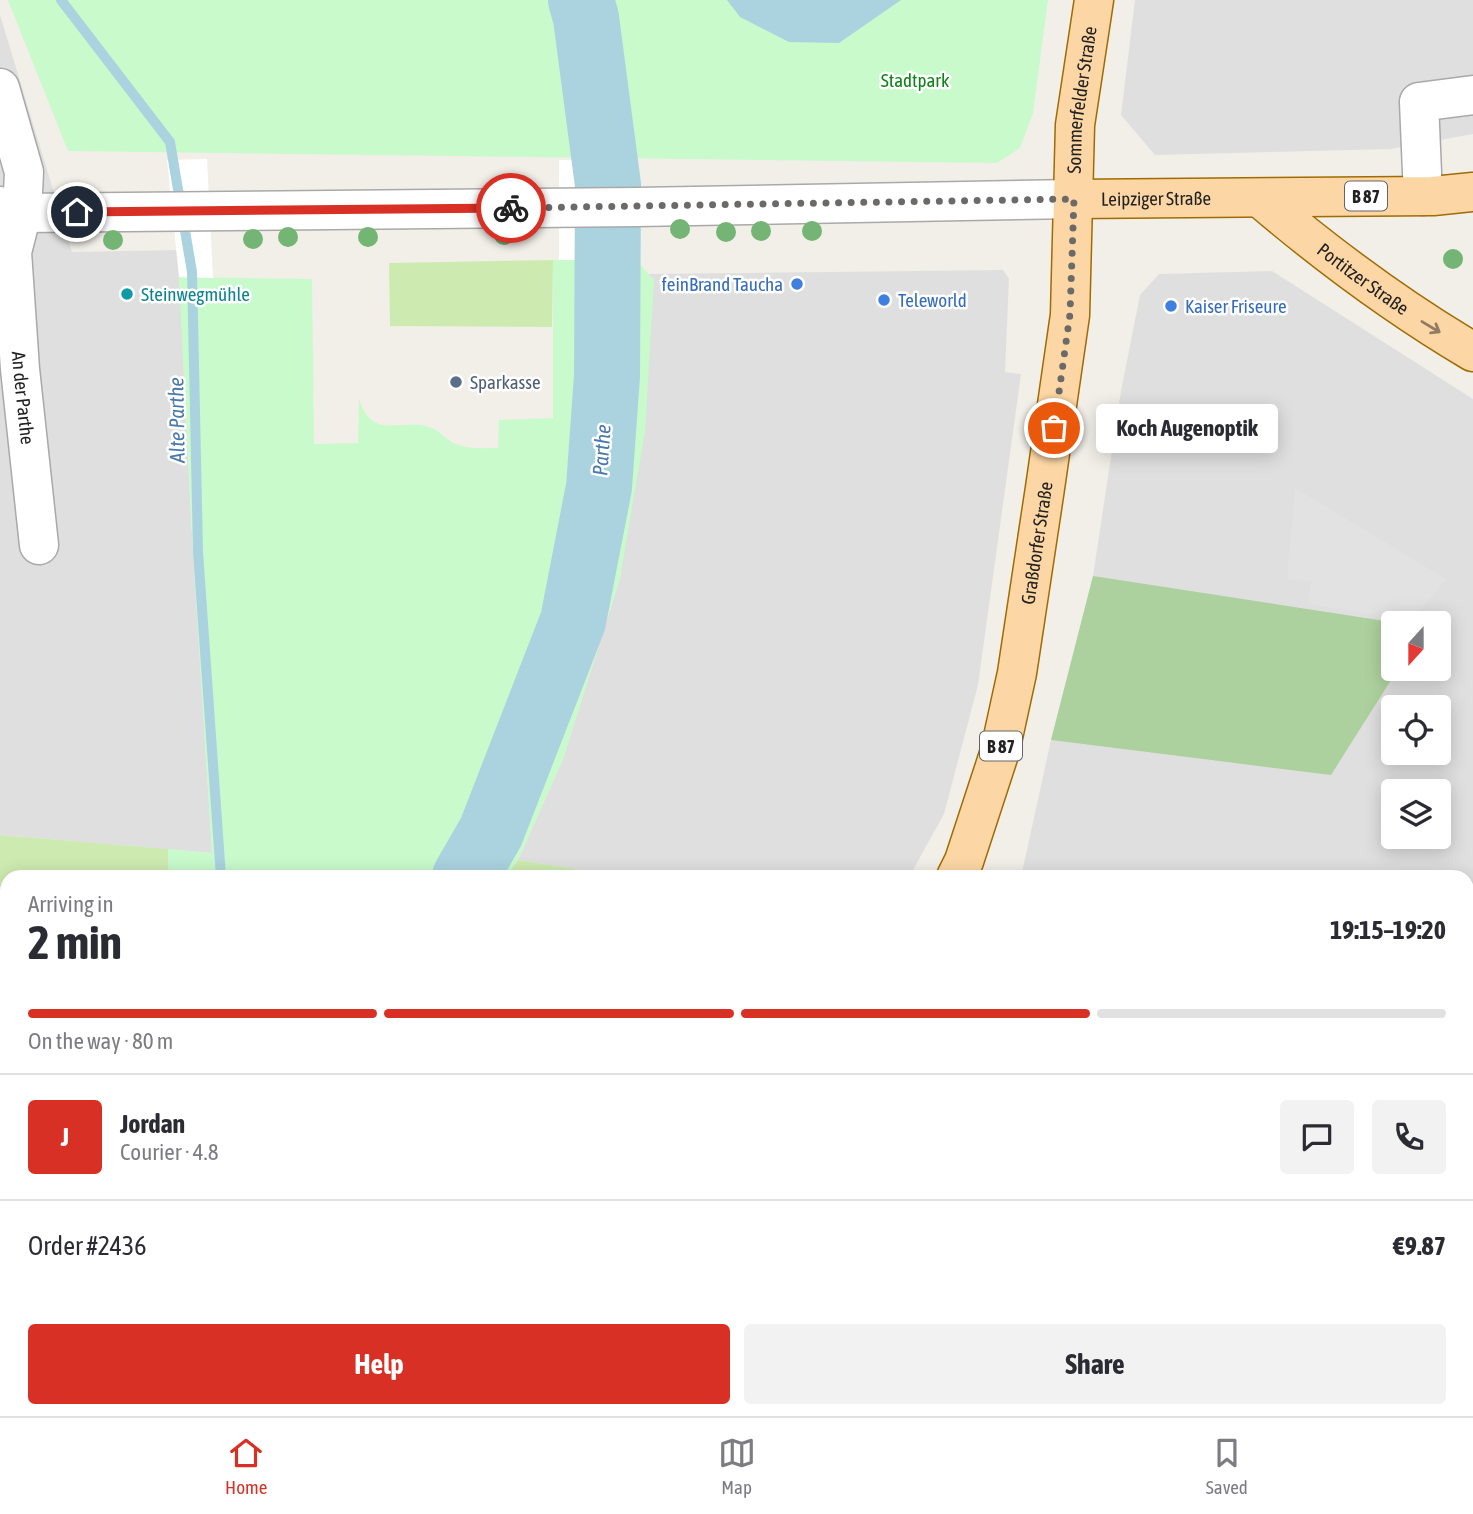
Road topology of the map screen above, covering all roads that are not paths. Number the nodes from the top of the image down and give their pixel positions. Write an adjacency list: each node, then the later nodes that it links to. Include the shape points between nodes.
1 (1094, 0): 7 (main road, Sommerfelder Straße, via 1075,125)
2 (0, 88): 8 (street, An der Parthe, via 24,173)
3 (1473, 95): 5 (street, via 1419,102)
4 (1473, 192): 5 (main road, Leipziger Straße / B 87)
5 (1423, 196): 6 (main road, Leipziger Straße / B 87)
6 (1260, 198): 7 (main road, Leipziger Straße / B 87); 9 (main road, Portitzer Straße, one-way to 9, via 1338,262 1417,319)
7 (1074, 199): 8 (street, Leipziger Straße, via 558,208); 11 (main road, Graßdorfer Straße / B 87, via 1070,314 1017,673 1000,751)
8 (11, 209): 10 (street, An der Parthe, via 20,369)
9 (1473, 352)
10 (39, 545)
11 (959, 870)

